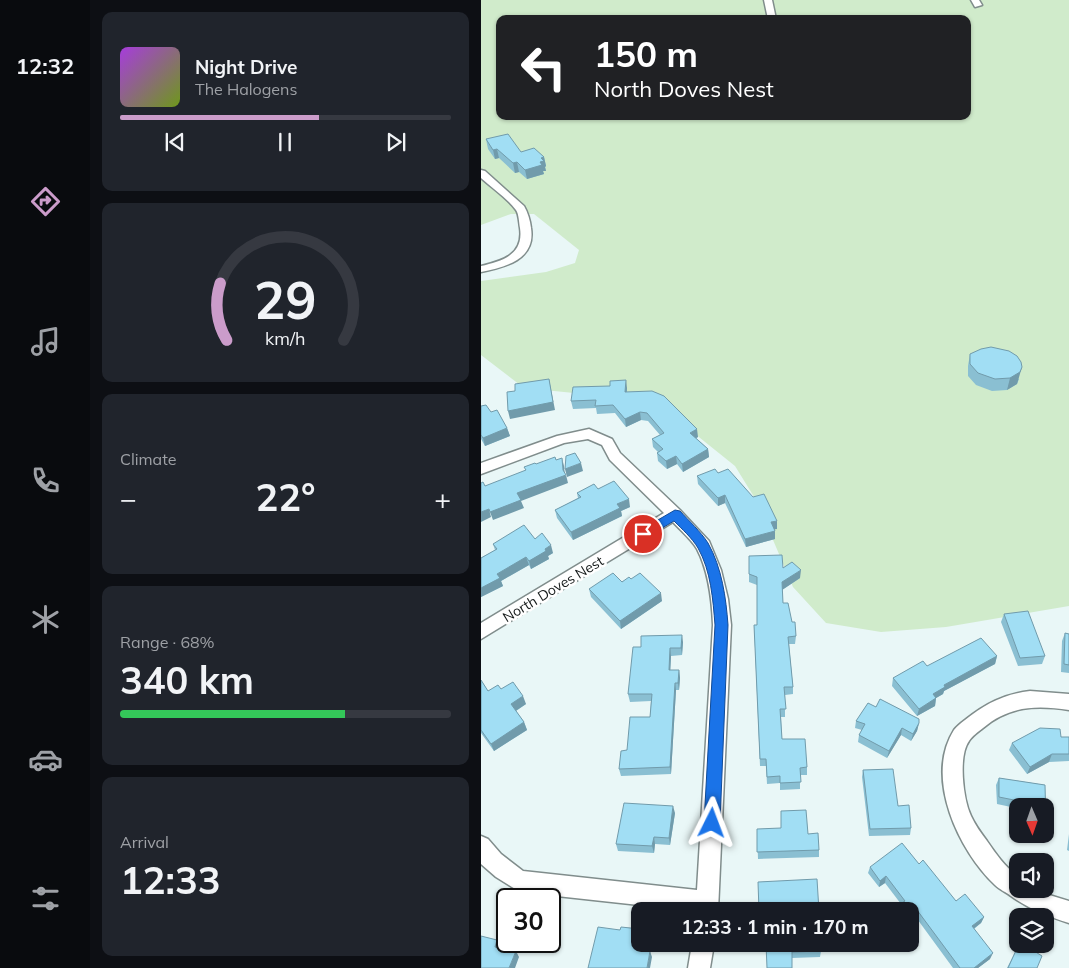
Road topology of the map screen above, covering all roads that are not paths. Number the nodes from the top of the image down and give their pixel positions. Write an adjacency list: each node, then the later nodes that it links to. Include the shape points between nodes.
1 (768, 0): 2 (street)
2 (771, 15)
3 (481, 173): 4 (street, via 520,208 527,241 524,250 514,259)
4 (481, 269)
5 (481, 469): 6 (street, via 563,438 589,434 607,442 615,456)
6 (675, 514): 7 (street, North Doves Nest); 13 (street, via 703,545 720,599 722,625)
7 (481, 632)
8 (1069, 702): 10 (street, via 1048,698 1010,701 983,716 960,738 953,784 962,821)
9 (481, 846): 12 (street, via 501,868 520,881)
10 (1009, 882)
11 (1033, 898): 14 (street)
12 (672, 902)
13 (708, 902)
14 (1069, 912)
15 (702, 952): 16 (street)
16 (699, 968)

